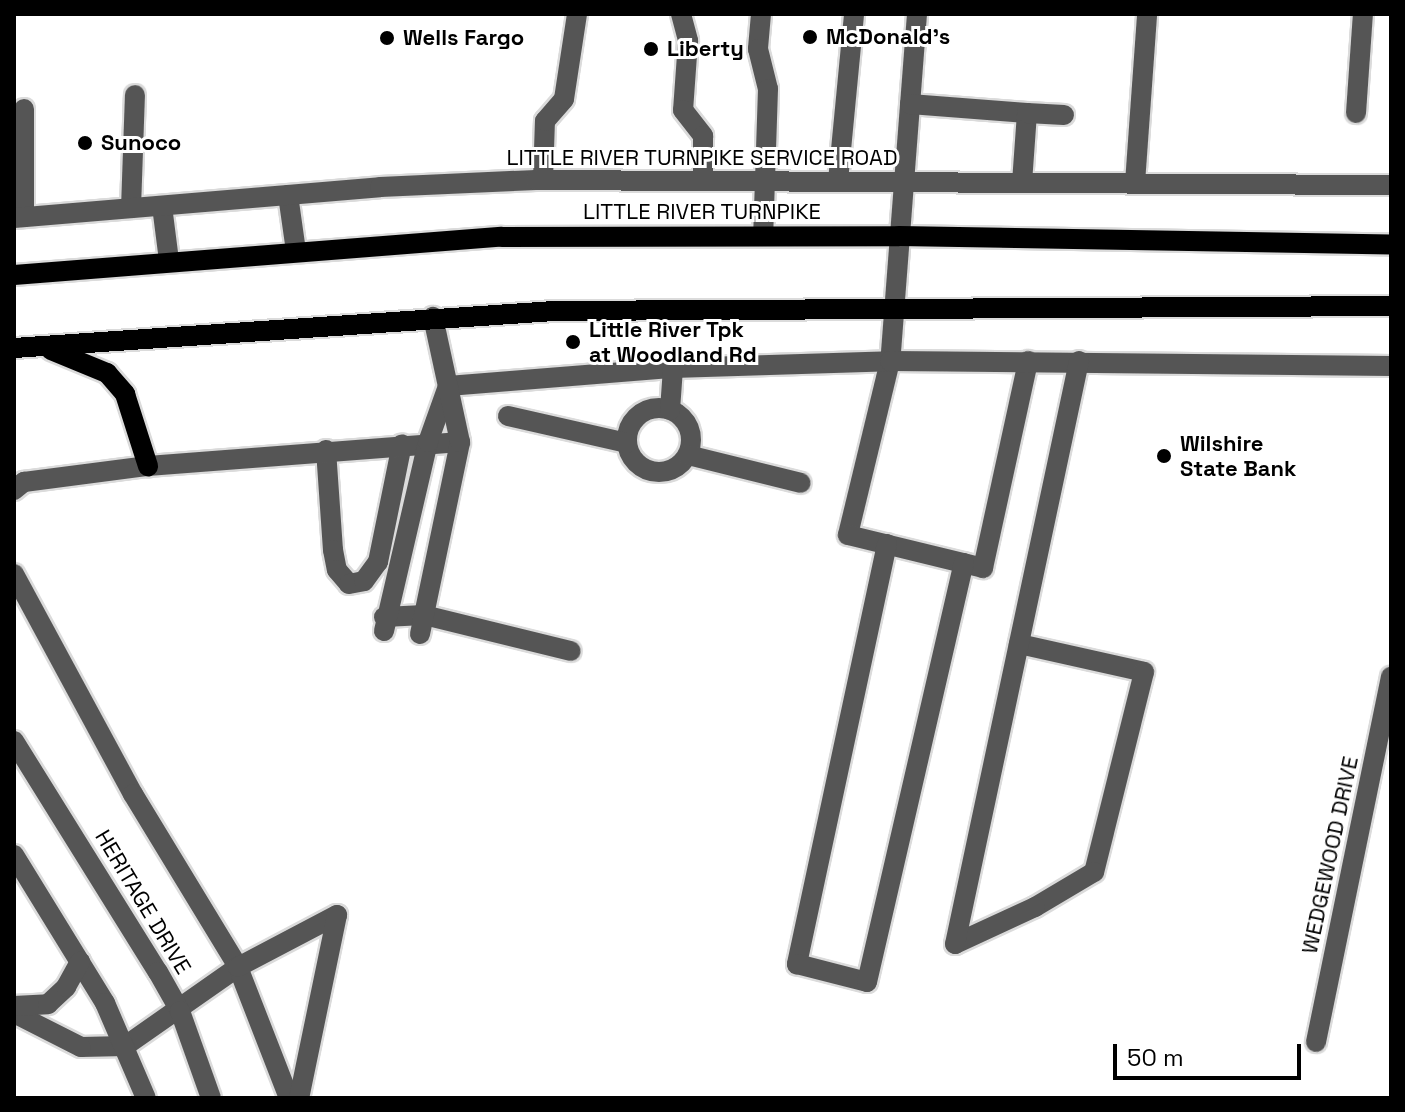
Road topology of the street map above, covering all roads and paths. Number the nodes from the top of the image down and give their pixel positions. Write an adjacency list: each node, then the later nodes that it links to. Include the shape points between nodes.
1 (577, 14): 15 (street, via 564,99 545,121)
2 (681, 14): 14 (street, via 688,41 683,110 703,136)
3 (761, 14): 16 (street, via 758,49 768,89)
4 (854, 14): 17 (street)
5 (917, 14): 9 (street)
6 (1147, 14): 20 (street)
7 (1363, 14): 12 (street)
8 (135, 95): 24 (street)
9 (910, 104): 11 (street); 18 (street)
10 (24, 109): 25 (street)
11 (1027, 113): 13 (street); 19 (street)
12 (1356, 113)
13 (1064, 115)
14 (703, 179): 15 (street, LITTLE RIVER TURNPIKE SERVICE ROAD); 16 (street, LITTLE RIVER TURNPIKE SERVICE ROAD)
15 (543, 180): 22 (street, LITTLE RIVER TURNPIKE SERVICE ROAD)
16 (764, 180): 17 (street, LITTLE RIVER TURNPIKE SERVICE ROAD); 26 (street)
17 (838, 181): 18 (street, LITTLE RIVER TURNPIKE SERVICE ROAD)
18 (903, 181): 19 (street, LITTLE RIVER TURNPIKE SERVICE ROAD); 27 (street)
19 (1022, 182): 20 (street, LITTLE RIVER TURNPIKE SERVICE ROAD)
20 (1135, 183): 21 (street, LITTLE RIVER TURNPIKE SERVICE ROAD)
21 (1391, 185)
22 (288, 195): 23 (street, LITTLE RIVER TURNPIKE SERVICE ROAD); 29 (street)
23 (162, 206): 24 (street, LITTLE RIVER TURNPIKE SERVICE ROAD); 30 (street)
24 (131, 208): 25 (street, LITTLE RIVER TURNPIKE SERVICE ROAD)
25 (19, 218)
26 (763, 236): 27 (main road, LITTLE RIVER TURNPIKE); 29 (main road, LITTLE RIVER TURNPIKE, via 502,237)
27 (899, 236): 28 (main road, LITTLE RIVER TURNPIKE); 33 (street)
28 (1391, 245)
29 (296, 251): 30 (main road, LITTLE RIVER TURNPIKE)
30 (169, 261): 31 (main road, LITTLE RIVER TURNPIKE)
31 (14, 275)
32 (1391, 306): 33 (main road)
33 (894, 309): 34 (main road, via 676,308); 37 (street)
34 (433, 317): 35 (main road); 42 (street)
35 (39, 346): 36 (main road); 51 (main road, via 107,373 125,394)
36 (14, 348)
37 (890, 361): 38 (street); 41 (street); 54 (street, via 848,535)
38 (1028, 361): 39 (street); 55 (street, via 983,568)
39 (1079, 361): 40 (street); 58 (street)
40 (1391, 366)
41 (673, 368): 42 (street); 43 (street)
42 (448, 386): 45 (street); 46 (street)
43 (670, 410): 47 (street, via 640,415); 50 (street, via 690,434)
44 (508, 416): 47 (street)
45 (428, 442): 46 (street); 48 (street); 57 (street, via 384,624)
46 (460, 442): 57 (street)
47 (627, 443): 50 (street, via 635,461 653,471 673,469)
48 (402, 444): 49 (street); 49 (street, via 378,562 364,581 349,584 337,570 333,550)
49 (326, 450): 51 (street)
50 (688, 455): 52 (street)
51 (148, 466): 53 (street, via 24,482)
52 (801, 483)
53 (14, 490)
54 (887, 544): 55 (street); 55 (street, via 797,964 867,982)
55 (964, 563)
56 (14, 574): 64 (street, via 133,794)
57 (422, 625): 59 (street)
58 (1019, 644): 58 (street, via 1016,659 955,944 1094,872 1144,672)
59 (571, 651)
60 (1391, 677): 68 (street, WEDGEWOOD DRIVE)
61 (14, 741): 66 (street, HERITAGE DRIVE)
62 (14, 855): 63 (street)
63 (80, 962): 65 (street, via 66,987 48,1004); 69 (street)
64 (238, 967): 66 (street); 72 (street); 73 (street, via 337,915)
65 (14, 1006)
66 (180, 1011): 69 (street); 71 (street, HERITAGE DRIVE)
67 (14, 1013): 69 (street, via 81,1047)
68 (1316, 1042)
69 (125, 1046): 70 (street)
70 (146, 1098)
71 (211, 1098)
72 (289, 1098)
73 (299, 1098)

